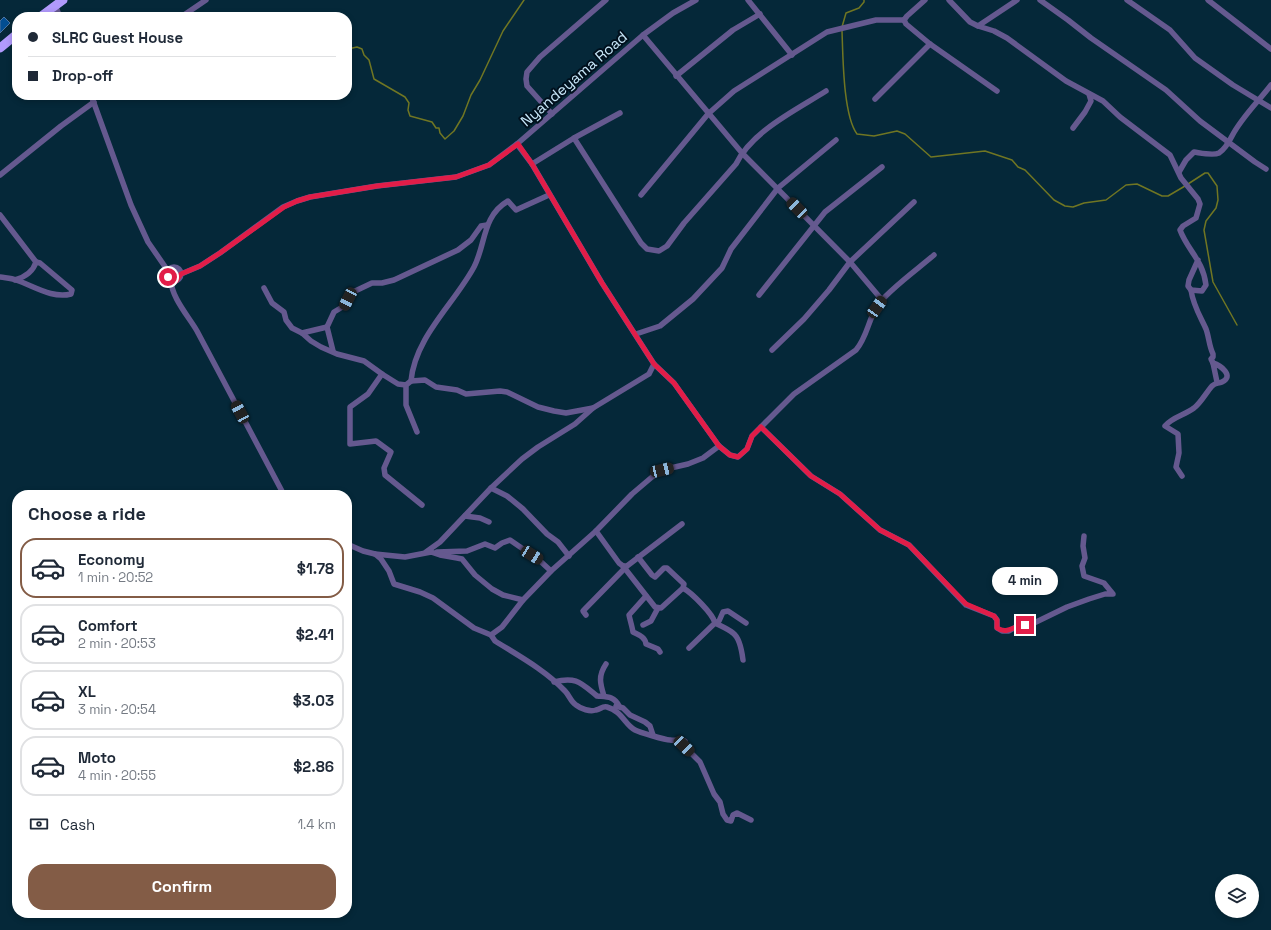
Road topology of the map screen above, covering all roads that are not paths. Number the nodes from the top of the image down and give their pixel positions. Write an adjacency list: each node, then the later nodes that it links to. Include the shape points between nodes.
1 (206, 0): 13 (street)
2 (606, 0): 33 (street, via 540,57 527,72 527,86)
3 (696, 0): 17 (street, Nyandeyama Road)
4 (748, 0): 14 (street)
5 (925, 0): 15 (street)
6 (949, 0): 16 (street, via 970,22)
7 (1017, 0): 16 (street)
8 (1040, 0): 38 (street, via 1166,90 1200,121)
9 (1127, 0): 29 (street, via 1170,30 1195,58)
10 (1208, 0): 21 (street)
11 (59, 3): 12 (highway)
12 (47, 12)
13 (188, 12)
14 (760, 14): 22 (street); 23 (street, via 732,30)
15 (904, 20): 19 (street); 22 (street, via 876,20 842,27 827,32)
16 (978, 26): 27 (street, via 1007,38 1047,68)
17 (643, 35): 23 (street); 33 (street, Nyandeyama Road)
18 (12, 38): 20 (highway)
19 (930, 44): 26 (street); 28 (street)
20 (0, 48)
21 (1271, 49)
22 (792, 54): 34 (street, via 734,91)
23 (676, 76): 34 (street)
24 (1271, 85): 29 (street)
25 (826, 91): 40 (street, via 771,127)
26 (997, 91)
27 (1089, 94): 35 (street, via 1091,101); 44 (street, via 1103,101 1170,155)
28 (875, 99)
29 (1258, 101): 31 (street); 38 (street, via 1240,121)
30 (94, 102): 45 (street); 57 (street, via 148,242)
31 (1271, 108)
32 (620, 113): 36 (street)
33 (552, 114): 39 (street, Nyandeyama Road)
34 (708, 114): 40 (street); 48 (street)
35 (1073, 128)
36 (574, 138): 40 (street, via 641,243 646,249 653,251 659,251 667,246 736,164); 41 (street)
37 (836, 140): 46 (street)
38 (1229, 142): 43 (street); 44 (street, via 1218,153 1194,152)
39 (518, 144): 41 (street); 58 (street, Nyandeyama Road, via 489,165 456,177 377,186 297,201 284,207 200,266)
40 (742, 153): 46 (street)
41 (532, 164): 47 (street)
42 (882, 167): 52 (street, via 825,212)
43 (1266, 169)
44 (1179, 172): 54 (street, via 1200,204 1196,218 1180,230)
45 (0, 175)
46 (778, 188): 52 (street); 68 (street, via 732,249 722,268 693,299 660,326)
47 (549, 195): 51 (street, via 516,210 508,202 502,205); 68 (street)
48 (641, 195)
49 (914, 202): 56 (street)
50 (0, 215): 55 (street)
51 (486, 225): 66 (street, via 481,226 471,240 458,250 394,280 372,283 351,293 344,306 334,312); 74 (street, via 474,266 427,338 412,369)
52 (814, 226): 56 (street); 64 (street)
53 (934, 255): 65 (street)
54 (1198, 260): 63 (street, via 1189,280 1188,286); 63 (street, via 1205,274 1206,285 1202,291)
55 (36, 262): 60 (street, via 27,275); 60 (street, via 72,290 71,294 53,294)
56 (850, 262): 65 (street); 69 (street, via 804,319)
57 (168, 271): 58 (street, via 174,267); 61 (street)
58 (181, 274): 61 (street, via 179,279)
59 (0, 276): 60 (street)
60 (15, 280)
61 (171, 280): 83 (street, via 171,286)
62 (264, 288): 67 (street, via 272,303 284,312 292,328)
63 (1191, 290): 71 (street, via 1192,300 1206,329 1214,357 1211,359)
64 (759, 295)
65 (882, 300): 78 (street, via 871,319 862,344 794,394)
66 (327, 327): 67 (street); 70 (street)
67 (302, 333): 70 (street, via 311,342)
68 (636, 334): 72 (street)
69 (772, 350)
70 (332, 351): 73 (street, via 364,361)
71 (1213, 363): 75 (street); 75 (street, via 1227,372 1222,382)
72 (654, 364): 77 (street, via 649,374); 80 (street, via 674,383)
73 (382, 374): 76 (street, via 398,384); 84 (street, via 368,394 350,407 350,444 376,441 391,452 384,468 385,475)
74 (411, 381): 76 (street); 77 (street, via 425,380 436,387 466,394 507,392 538,407 566,413)
75 (1216, 382): 81 (street, via 1196,407 1165,426 1178,434 1179,453 1176,468)
76 (406, 385): 79 (street, via 406,405)
77 (593, 408): 82 (street, via 575,424 522,459)
78 (761, 427): 80 (street, via 752,436 747,449 738,457 730,455); 91 (street, via 811,476 840,494 880,530 909,545 966,604 994,616 997,628 1002,631 1009,631 1018,625 1032,624 1067,607 1105,594 1113,594 1104,583 1084,576)
79 (417, 432)
80 (719, 446): 90 (street, via 703,458 662,470 632,494)
81 (1182, 476)
82 (491, 488): 85 (street); 96 (street, via 524,509)
83 (281, 490)
84 (422, 505)
85 (473, 508): 86 (street); 87 (street)
86 (465, 516): 87 (street); 95 (street, via 440,542)
87 (478, 518): 88 (street)
88 (489, 522)
89 (682, 524): 97 (street)
90 (596, 531): 96 (street); 98 (street)
91 (1084, 536)
92 (352, 546): 94 (street)
93 (431, 552): 95 (street); 99 (street, via 467,551 486,544 495,548 510,540); 102 (street, via 462,559 475,575 492,589)
94 (375, 554): 95 (street, via 405,557); 108 (street, via 389,571 394,584 434,598 474,628)
95 (423, 554)
96 (569, 556): 99 (street)
97 (638, 557): 98 (street); 100 (street, via 655,577 664,568 668,568 684,584)
98 (624, 567): 101 (street); 104 (street, via 583,612)
99 (551, 571): 102 (street)
100 (684, 588): 103 (street, via 667,604); 105 (street)
101 (646, 596): 103 (street); 110 (street, via 629,615 633,632)
102 (523, 600): 108 (street, via 502,627)
103 (658, 608): 107 (street, via 651,621)
104 (586, 615)
105 (715, 623): 106 (street, via 723,612 728,611); 109 (street); 111 (street, via 736,636)
106 (746, 624)
107 (643, 625)
108 (491, 635): 113 (street, via 495,641 536,667)
109 (689, 648)
110 (660, 652)
111 (743, 660)
112 (606, 664): 114 (street, via 600,678)
113 (554, 682): 114 (street, via 577,680 597,696); 116 (street, via 565,691 575,705 585,710 595,710 603,706)
114 (604, 696): 115 (street, via 612,698)
115 (619, 706): 116 (street); 117 (street, via 630,715 646,722)
116 (610, 708): 117 (street, via 620,714 634,730)
117 (653, 735): 118 (street, via 685,741 684,746 700,762 710,781 726,820 731,821 737,813)
118 (750, 820)

